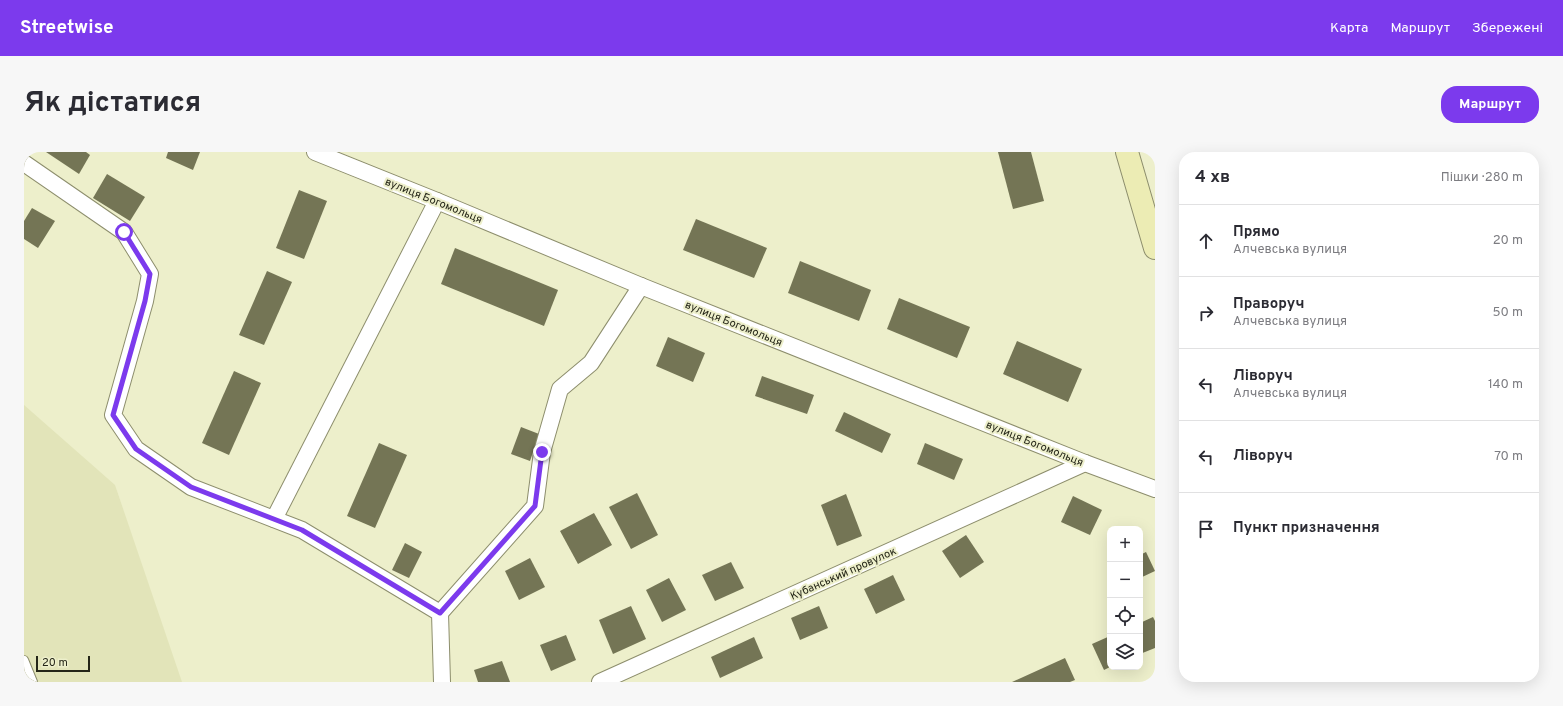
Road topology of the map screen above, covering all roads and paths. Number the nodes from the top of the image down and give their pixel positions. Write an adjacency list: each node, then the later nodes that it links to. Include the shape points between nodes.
1 (315, 152): 4 (street, вулиця Богомольця)
2 (1127, 152): 5 (street)
3 (24, 163): 9 (street, via 124,232 150,274 145,301 113,415 136,449 191,487)
4 (437, 201): 6 (street, вулиця Богомольця); 9 (street)
5 (1155, 248)
6 (641, 286): 7 (street, вулиця Богомольця); 10 (street, via 591,363 560,389 542,452 535,506)
7 (1085, 463): 8 (street, вулиця Богомольця); 14 (street, Кубанський провулок)
8 (1155, 489)
9 (274, 519): 10 (street, via 302,530)
10 (440, 613): 13 (street)
11 (24, 660): 12 (lane)
12 (33, 682)
13 (442, 682)
14 (600, 682)

